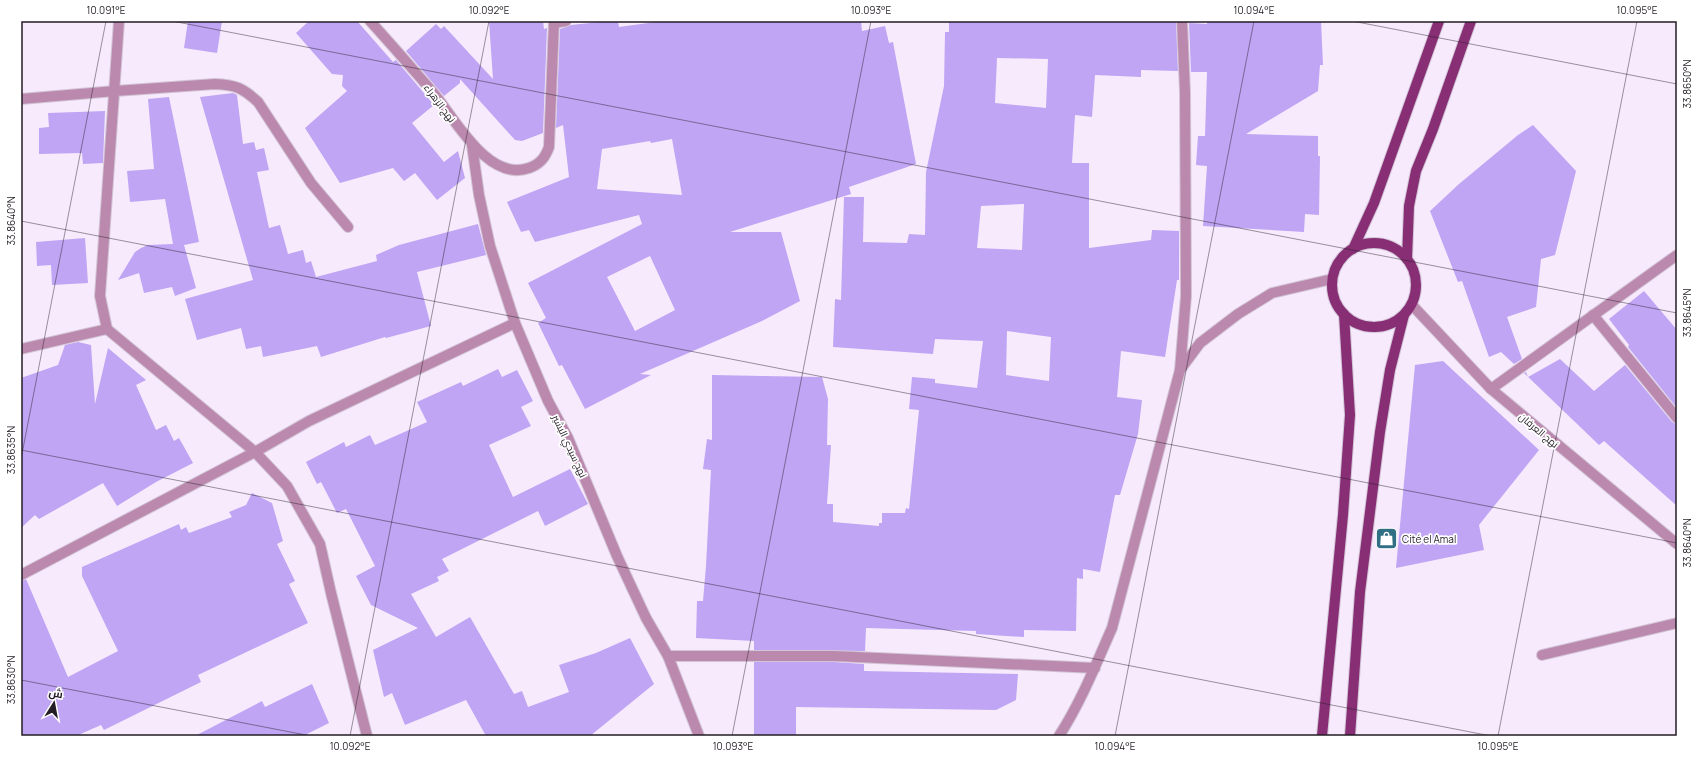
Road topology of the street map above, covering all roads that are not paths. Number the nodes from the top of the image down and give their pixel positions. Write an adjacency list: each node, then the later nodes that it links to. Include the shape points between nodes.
1 (119, 21): 8 (street)
2 (370, 21): 10 (street, نهج الزهراء, via 432,91)
3 (566, 21): 7 (street)
4 (1182, 21): 23 (street, via 1186,92 1186,296)
5 (1438, 21): 12 (main road, via 1374,203)
6 (1471, 21): 14 (main road, via 1416,171 1409,206)
7 (554, 22): 10 (street, نهج الزهراء, via 549,147 546,156 541,162 520,171 513,171 501,166)
8 (115, 90): 9 (street); 11 (street, via 215,84 239,87 258,102 311,183); 21 (street, via 100,296)
9 (21, 99)
10 (472, 145): 20 (street, نهج سيدي البشير, via 490,246)
11 (348, 227)
12 (1353, 249): 14 (main road, via 1364,244 1388,245); 15 (main road, via 1336,267)
13 (1677, 254): 18 (street)
14 (1407, 259): 16 (main road, via 1414,269 1417,281)
15 (1332, 280): 17 (main road, via 1336,304); 23 (street, via 1272,293 1238,314 1200,343)
16 (1412, 305): 19 (main road); 24 (street, نهج العرفان)
17 (1344, 314): 19 (main road, via 1354,322 1367,327 1380,327); 36 (main road, via 1350,416)
18 (1593, 315): 24 (street); 25 (street)
19 (1404, 316): 37 (main road, via 1390,370 1380,432 1360,592)
20 (515, 323): 26 (street, via 309,421); 31 (street, نهج سيدي البشير, via 548,401 568,438 617,556 646,618)
21 (108, 329): 22 (street); 26 (street)
22 (21, 349)
23 (1180, 370): 32 (street, via 1112,628)
24 (1490, 389): 27 (street, نهج العرفان)
25 (1677, 418)
26 (255, 452): 28 (street); 33 (street, via 288,486 320,544)
27 (1677, 544)
28 (21, 575)
29 (1677, 623): 30 (street)
30 (1542, 655)
31 (668, 656): 32 (street, via 834,656); 34 (street, نهج سيدي البشير)
32 (1095, 668): 35 (street)
33 (367, 736)
34 (699, 736)
35 (1059, 736)
36 (1322, 736)
37 (1350, 736)

